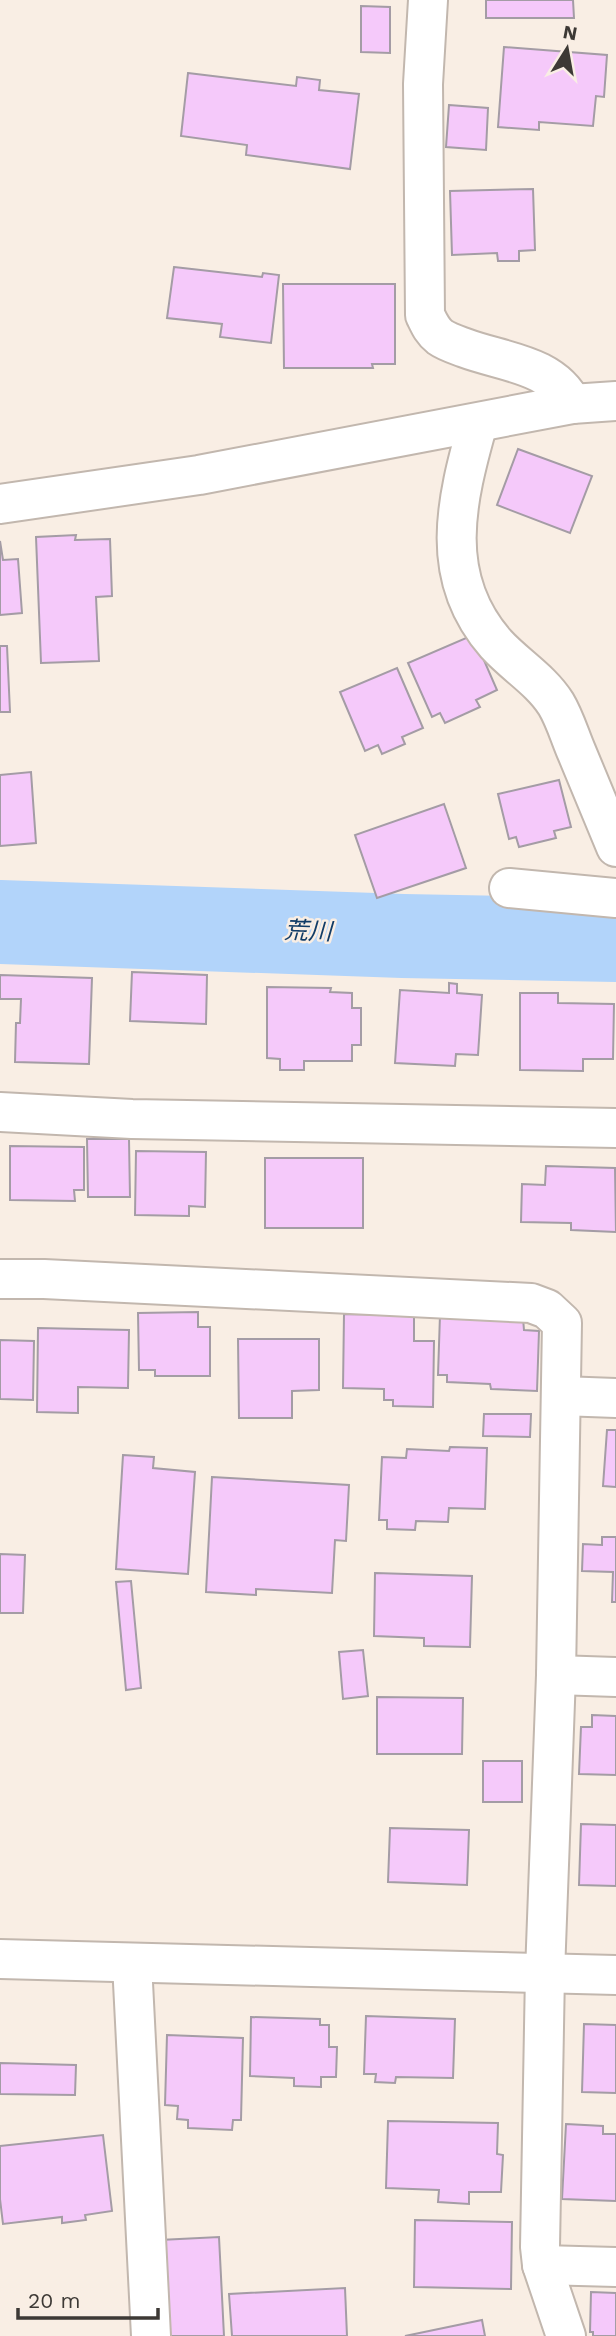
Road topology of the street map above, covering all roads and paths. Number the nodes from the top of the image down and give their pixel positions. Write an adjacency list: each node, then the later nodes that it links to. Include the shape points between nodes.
1 (428, 0): 3 (street, via 423,84 425,315 432,330 447,341 555,380)
2 (616, 401): 3 (street)
3 (572, 404): 4 (street)
4 (478, 423): 5 (street, via 199,475); 6 (street, via 457,525 456,560 467,598 491,638 556,704)
5 (0, 504)
6 (616, 847)
7 (509, 888): 8 (street)
8 (616, 898)
9 (0, 1112): 10 (street, via 132,1119)
10 (616, 1128)
11 (0, 1279): 12 (street, via 531,1303 547,1309 562,1323)
12 (561, 1396): 13 (street); 14 (street)
13 (616, 1398)
14 (556, 1675): 15 (street); 18 (street)
15 (616, 1677)
16 (0, 1959): 17 (street)
17 (132, 1963): 18 (street); 22 (street)
18 (545, 1973): 19 (street); 20 (street)
19 (616, 1975)
20 (542, 2264): 21 (street); 23 (street)
21 (616, 2267)
22 (151, 2336)
23 (566, 2336)

